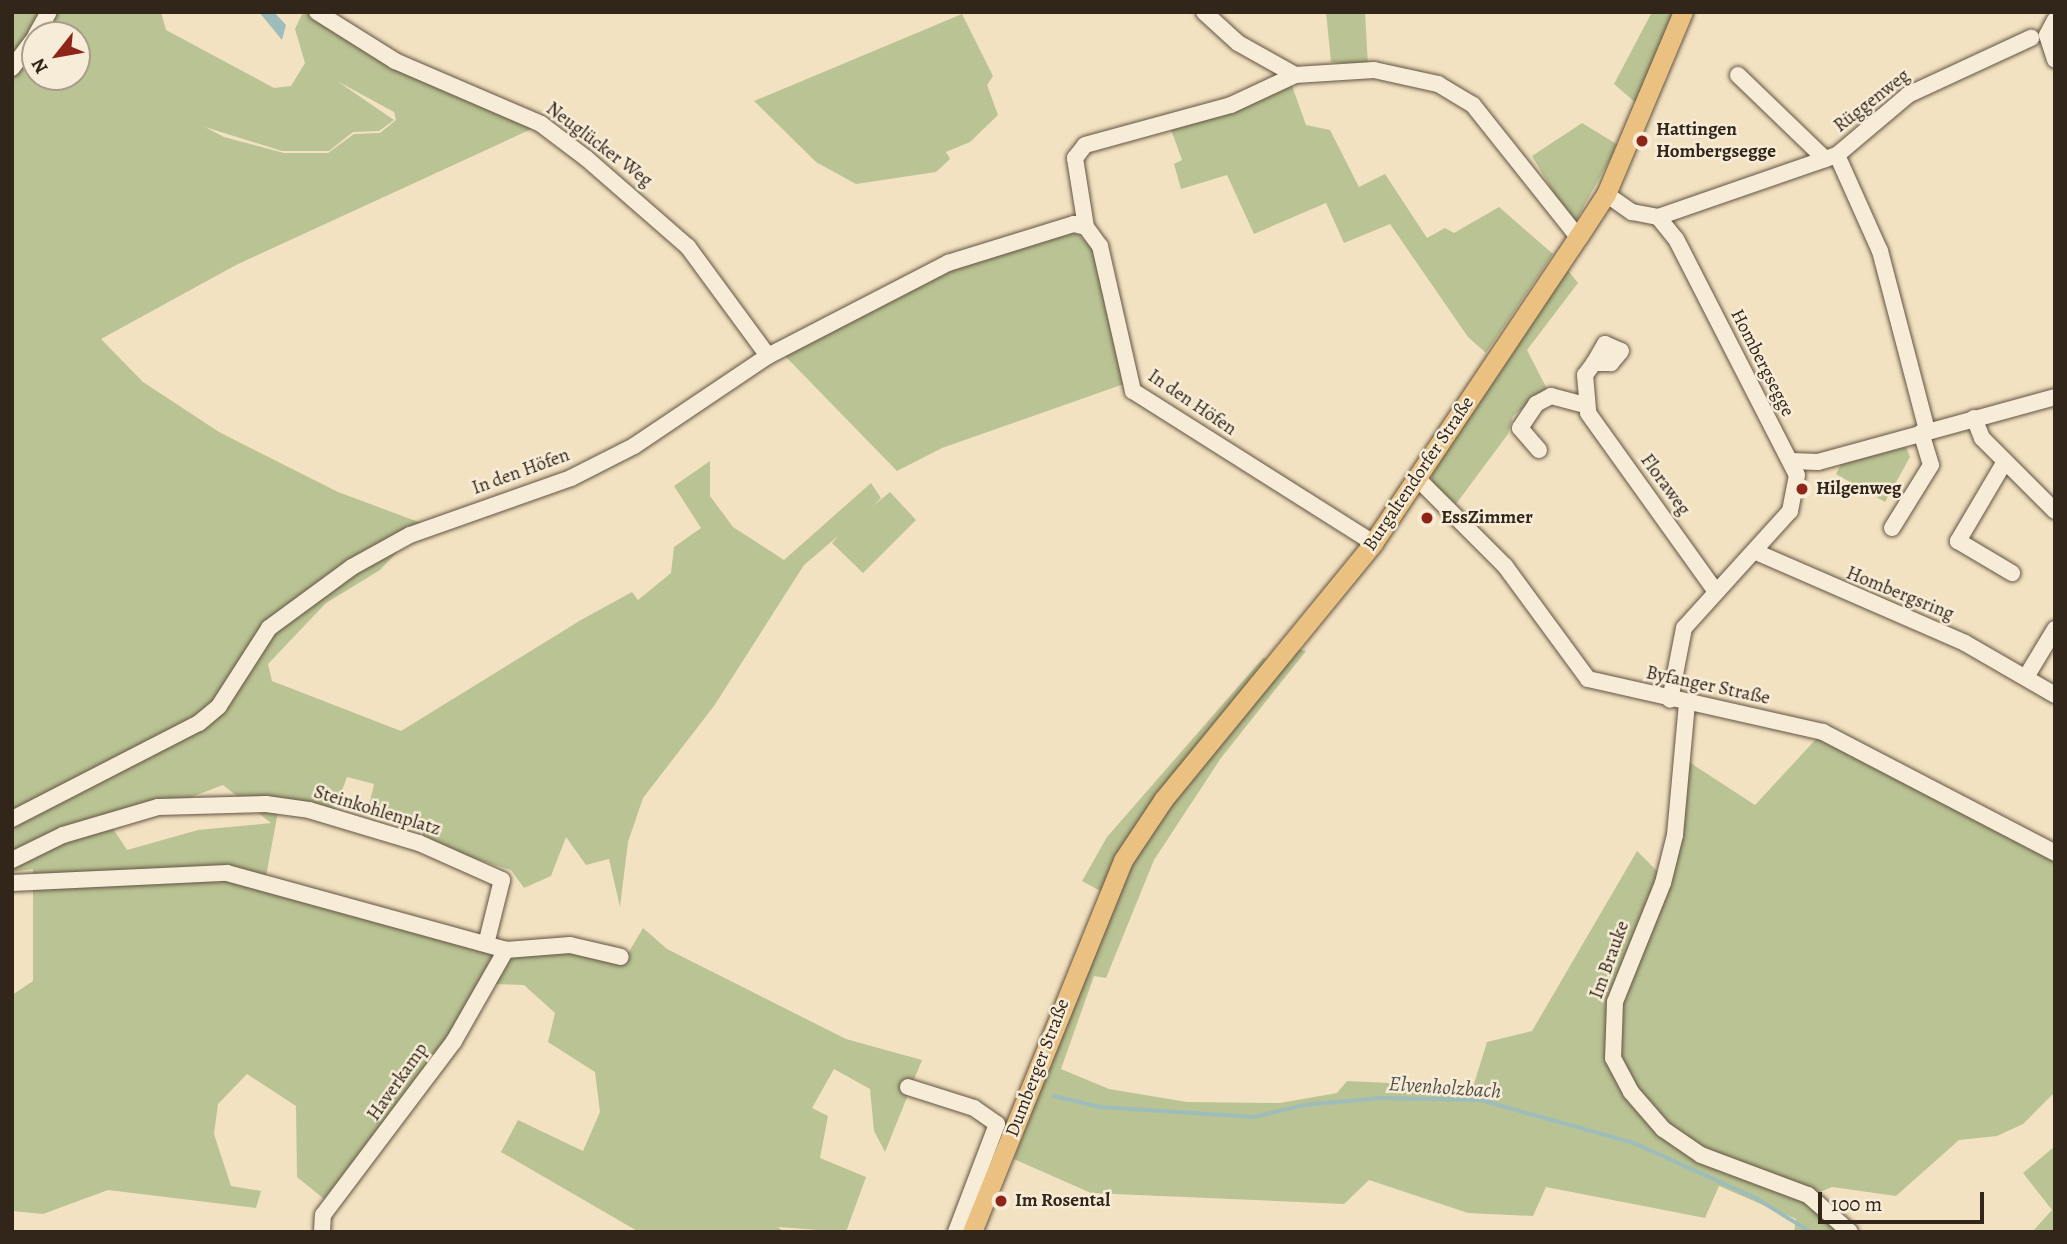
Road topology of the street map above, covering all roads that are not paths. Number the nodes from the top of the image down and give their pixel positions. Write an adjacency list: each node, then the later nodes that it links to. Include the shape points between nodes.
1 (317, 12): 14 (street, Neuglücker Weg, via 395,61 541,124 577,151 688,247)
2 (1204, 12): 7 (street, via 1238,43)
3 (1684, 12): 10 (main road, Burgaltendorfer Straße)
4 (2053, 21): 6 (street, via 2047,35)
5 (2031, 38): 9 (street, Rüggenweg, via 1908,95)
6 (2055, 60)
7 (1295, 75): 12 (street, In den Höfen, via 1231,105 1085,145 1075,158); 13 (street, In den Höfen, via 1374,70 1462,96 1483,113)
8 (1738, 75): 9 (street)
9 (1831, 157): 11 (street, Rüggenweg, via 1756,188); 19 (street, via 1890,281)
10 (1606, 194): 11 (street, via 1632,212); 13 (main road, Burgaltendorfer Straße)
11 (1658, 217): 21 (street, Hombergsegge, via 1676,239)
12 (1086, 227): 14 (street, In den Höfen, via 1054,228 974,251); 26 (street, In den Höfen, via 1109,274 1133,391)
13 (1578, 237): 23 (main road, Burgaltendorfer Straße)
14 (768, 356): 35 (street, In den Höfen, via 634,446 571,478 410,535 352,567 269,628 219,706 199,723)
15 (1594, 363): 17 (street, via 1586,375)
16 (2055, 397): 18 (street)
17 (1585, 405): 20 (street, via 1551,396 1536,404 1520,428); 29 (street, Floraweg)
18 (1974, 418): 19 (street); 22 (street, via 1977,432)
19 (1924, 431): 21 (street, via 1818,462); 25 (street, via 1931,465)
20 (1539, 450)
21 (1791, 461): 27 (street, via 1794,502)
22 (2004, 463): 24 (street); 28 (street, via 1958,541)
23 (1418, 479): 26 (main road, Burgaltendorfer Straße); 33 (street, Byfanger Straße, via 1498,558 1588,679)
24 (2055, 511)
25 (1892, 528)
26 (1373, 543): 39 (main road, Burgaltendorfer Straße, via 1144,826)
27 (1756, 552): 29 (street); 31 (street, Hombergsring, via 1965,643)
28 (2012, 573)
29 (1714, 589): 33 (street, via 1684,628)
30 (2055, 629): 31 (street)
31 (2026, 677): 32 (street, Hombergsring)
32 (2055, 695)
33 (1670, 700): 34 (street, Byfanger Straße)
34 (1687, 704): 36 (street, Byfanger Straße, via 1823,732); 47 (street, Im Brauke, via 1675,835 1663,883 1615,1002 1613,1058 1631,1091 1663,1129 1701,1155 1808,1195)
35 (12, 819)
36 (2055, 853)
37 (12, 860): 40 (street, Steinkohlenplatz, via 63,835 158,807 267,804 309,810 419,843 502,880)
38 (12, 883): 40 (street, via 227,873)
39 (1105, 905): 46 (main road, Dumberger Straße)
40 (487, 940): 41 (street)
41 (506, 950): 42 (street, via 570,945); 44 (street, Haverkamp, via 454,1041 323,1215)
42 (621, 957)
43 (908, 1087): 45 (street, Dumberger Straße, via 974,1108 997,1124)
44 (322, 1232)
45 (956, 1232)
46 (972, 1232)
47 (1850, 1232)

